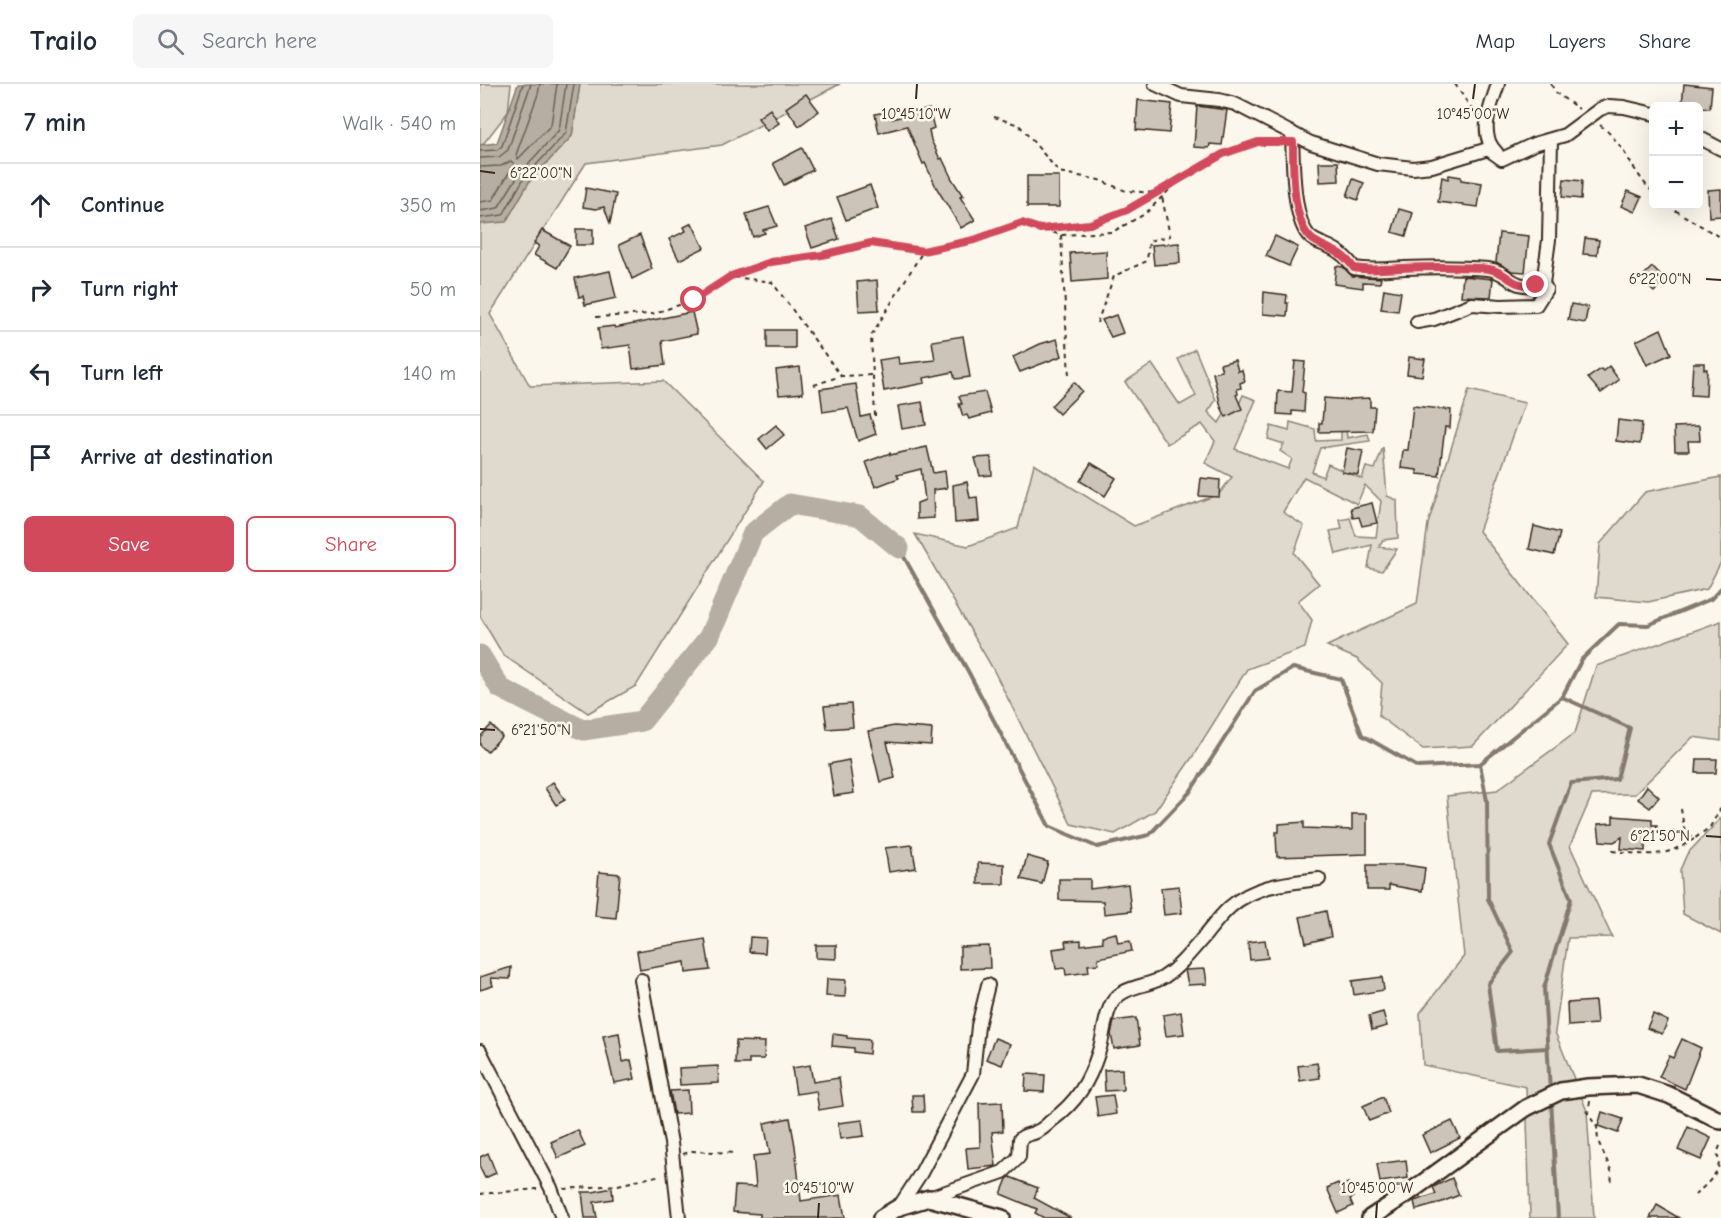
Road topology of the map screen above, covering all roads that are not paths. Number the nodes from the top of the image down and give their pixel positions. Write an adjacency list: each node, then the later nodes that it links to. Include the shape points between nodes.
1 (1155, 84): 4 (street, via 1181,96 1235,104)
2 (1498, 84): 8 (street, via 1487,114 1486,130 1493,150)
3 (1649, 113): 5 (street, via 1609,106)
4 (1292, 138): 8 (street, via 1363,161 1396,167 1432,166 1488,149); 9 (street, via 1294,184 1303,230 1347,258 1354,268 1371,271 1468,267 1495,271 1515,284)
5 (1551, 140): 8 (street); 9 (street, via 1549,240)
6 (1703, 140): 7 (street)
7 (1721, 149)
8 (1502, 159)
9 (1543, 283): 10 (street, via 1546,289 1536,305 1472,304)
10 (1417, 322)
11 (1319, 879): 16 (street, via 1265,887 1238,901 1166,976 1132,988 1113,1001 1099,1051 1081,1092 1069,1107 1037,1132 1024,1135 1020,1139 1019,1157 1003,1172)
12 (641, 980): 19 (street, via 663,1092)
13 (987, 985): 17 (street, via 973,1074)
14 (480, 1051): 18 (street, via 551,1188)
15 (1721, 1121): 22 (street, via 1669,1095 1638,1085 1561,1091 1526,1108)
16 (929, 1198): 17 (street); 21 (street)
17 (899, 1207): 20 (street)
18 (562, 1218)
19 (679, 1218)
20 (881, 1218)
21 (1002, 1218)
22 (1370, 1218)

